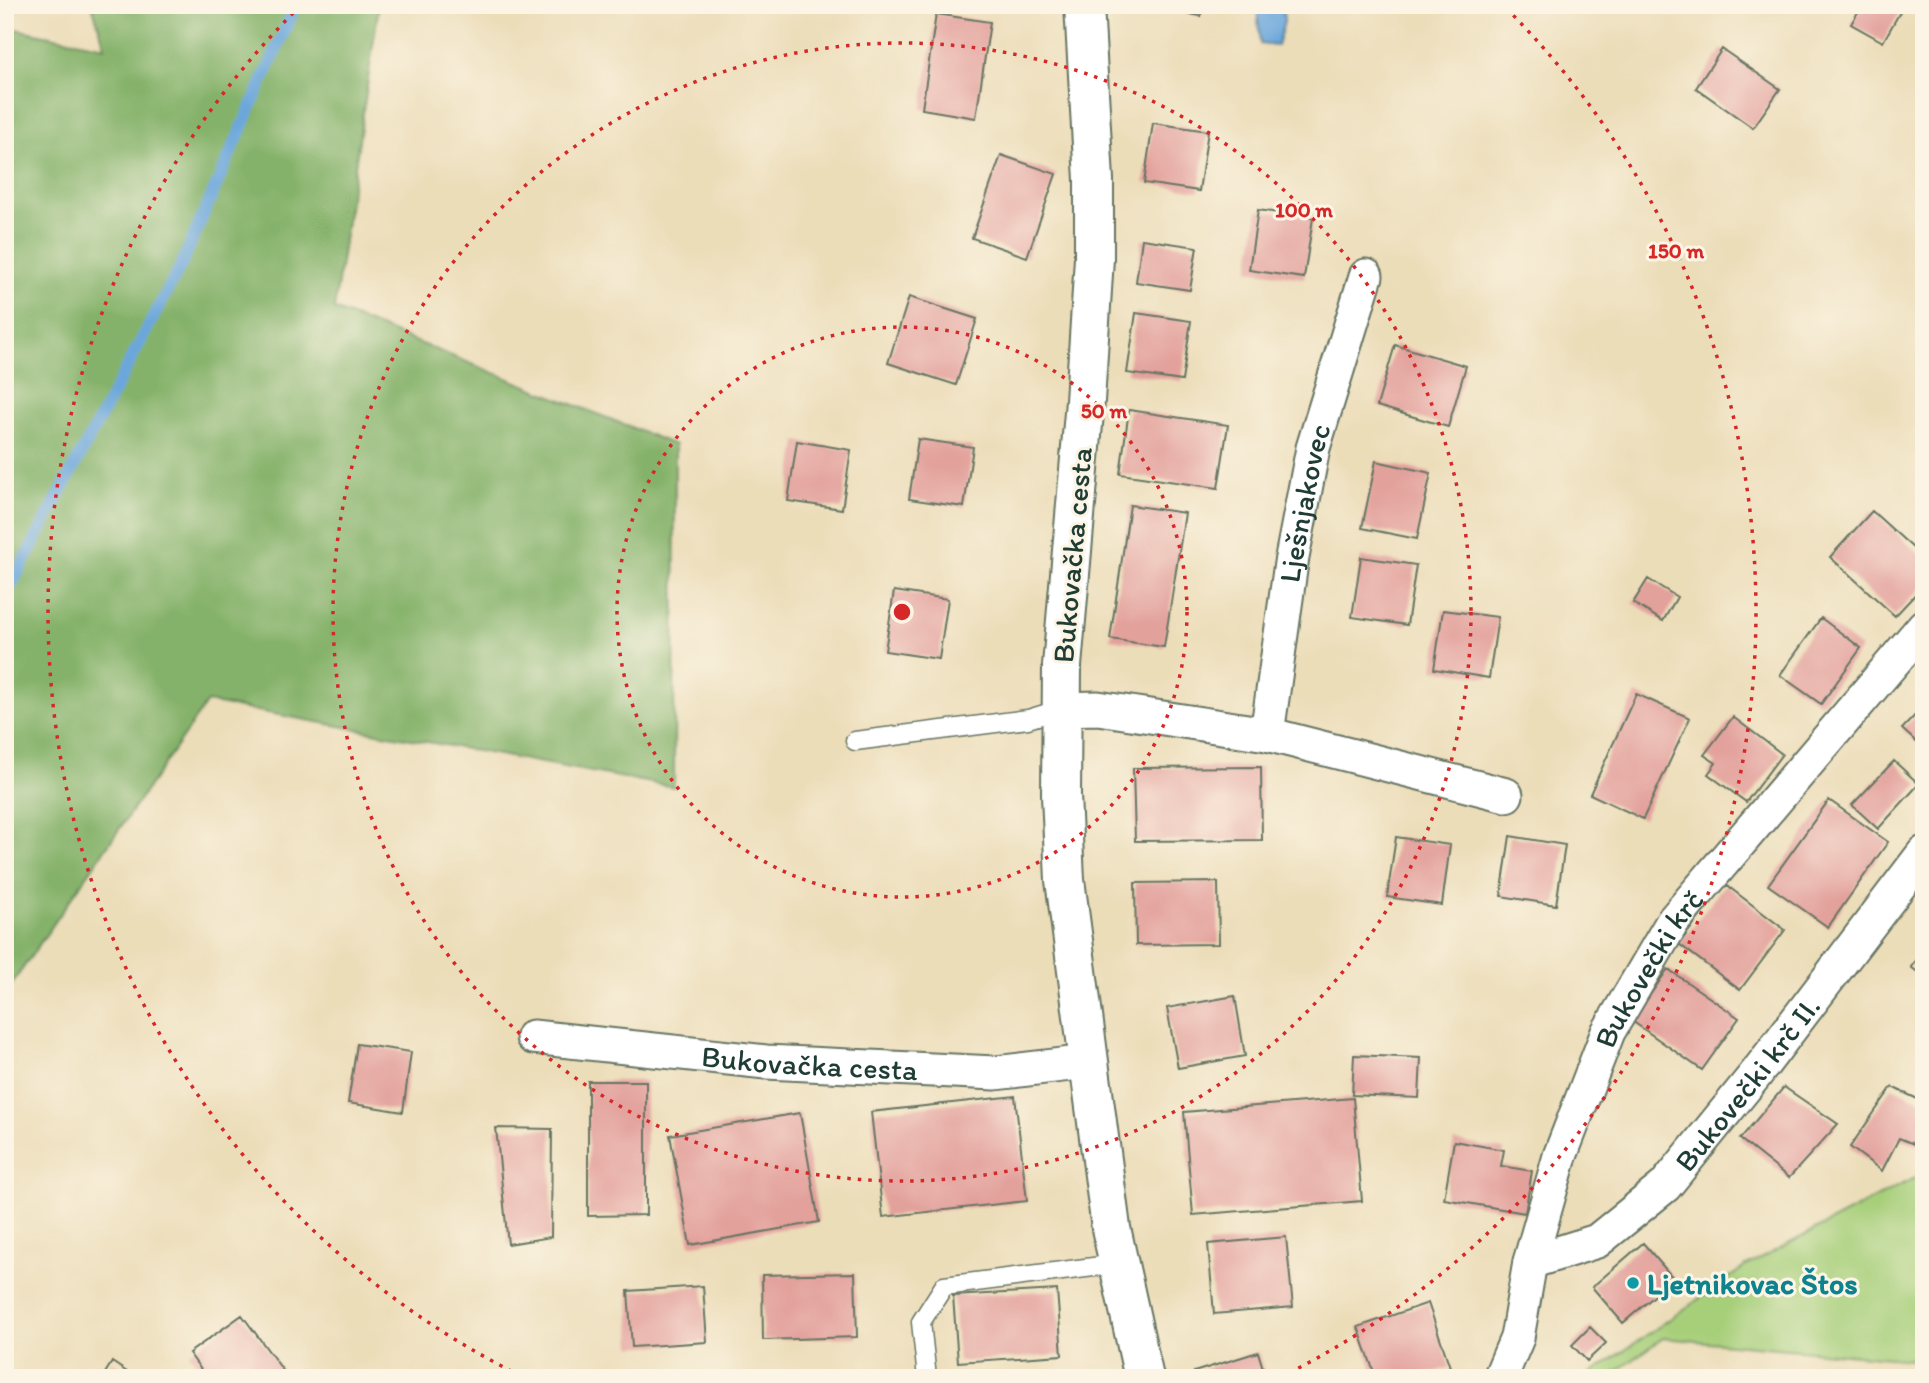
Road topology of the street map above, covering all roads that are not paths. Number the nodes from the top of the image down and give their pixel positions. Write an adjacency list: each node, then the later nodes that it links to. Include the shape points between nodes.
1 (1084, 5): 4 (main road, Bukovačka cesta, via 1094,258)
2 (1366, 276): 5 (street, Lješnjakovec, via 1313,448)
3 (1924, 626): 11 (street, Bukovečki krč, via 1673,920 1608,1032 1560,1156)
4 (1061, 709): 5 (street, via 1098,708); 6 (lane, via 1028,719); 10 (main road, Bukovačka cesta, via 1065,880)
5 (1266, 734): 7 (street)
6 (855, 741)
7 (1506, 794)
8 (1924, 853): 11 (street, Bukovečki krč II., via 1665,1186 1597,1241)
9 (533, 1037): 10 (street, Bukovačka cesta, via 766,1062 995,1073)
10 (1088, 1062): 12 (main road, Bukovačka cesta)
11 (1530, 1262): 15 (street, Bukovečki krč, via 1517,1338)
12 (1118, 1264): 13 (lane, via 944,1286 921,1322); 14 (main road, Bukovačka cesta)
13 (926, 1378)
14 (1144, 1378)
15 (1500, 1378)

